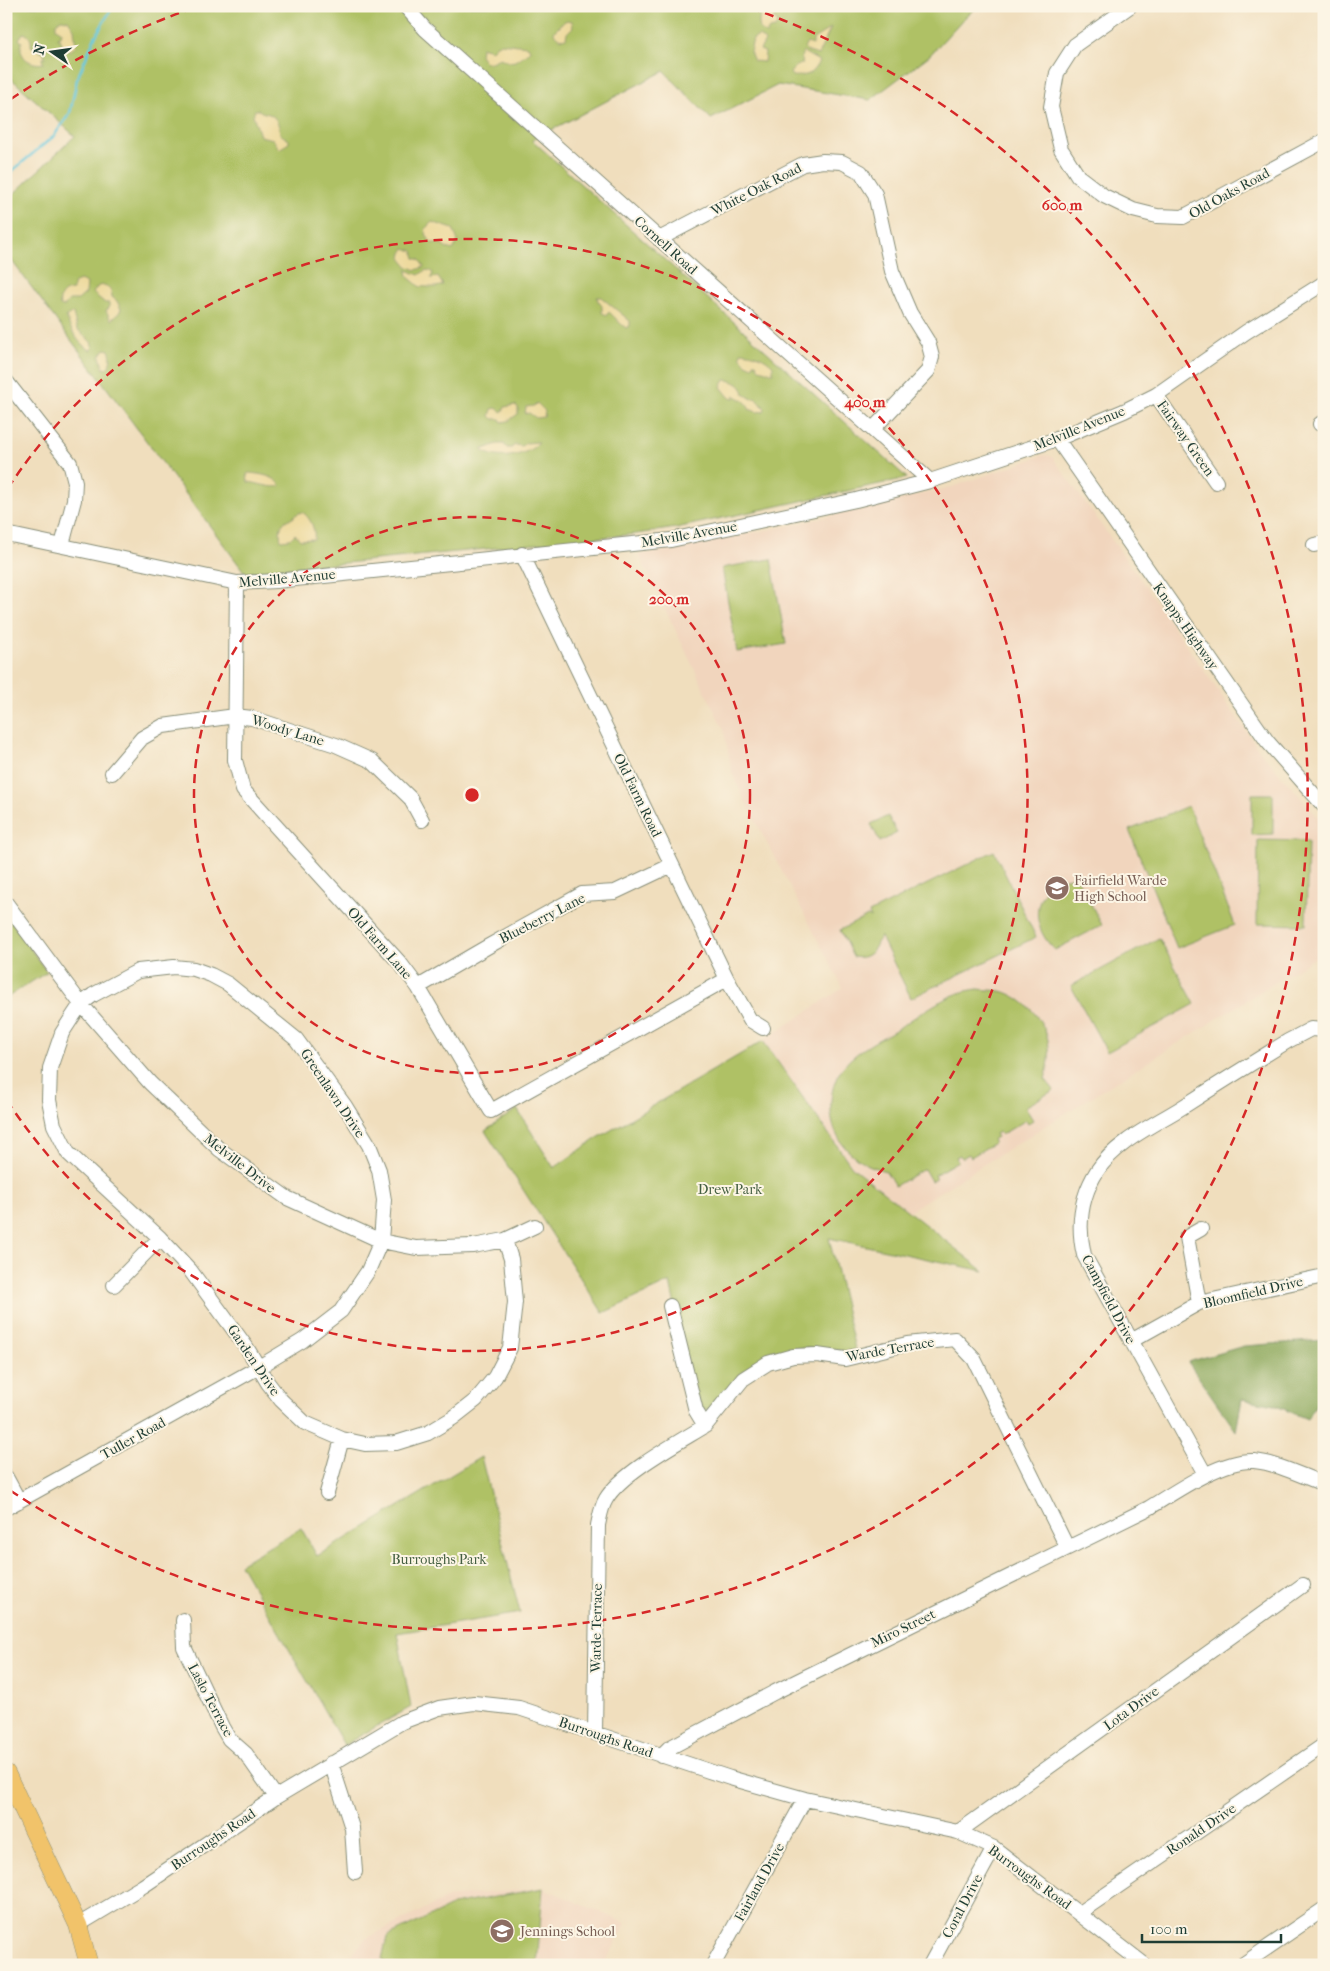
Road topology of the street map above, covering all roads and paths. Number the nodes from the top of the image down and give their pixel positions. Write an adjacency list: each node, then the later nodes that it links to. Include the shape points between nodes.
1 (405, 6): 4 (street, Cornell Road, via 425,30)
2 (1130, 6): 3 (street, Old Oaks Road, via 1075,45 1057,74 1051,107 1061,149 1078,176 1104,196 1133,210 1183,218)
3 (1324, 141)
4 (659, 239): 8 (street, Cornell Road); 8 (street, White Oak Road, via 803,164 823,160 842,162 861,172 875,194 892,272 910,313 928,342 932,357 928,371)
5 (1324, 283): 7 (street, Melville Avenue)
6 (6, 381): 13 (street, via 70,463 75,482 74,500)
7 (1156, 394): 9 (street, Melville Avenue); 11 (street, Fairway Green)
8 (873, 429): 10 (street, Cornell Road)
9 (1057, 439): 10 (street, Melville Avenue); 18 (street, Knapps Highway, via 1250,718)
10 (930, 481): 14 (street, Melville Avenue, via 671,540)
11 (1216, 482)
12 (6, 534): 13 (street, Melville Avenue)
13 (62, 545): 15 (street, Melville Avenue)
14 (522, 554): 15 (street, Melville Avenue); 20 (street, Old Farm Road)
15 (237, 583): 16 (street, Old Farm Lane)
16 (235, 716): 17 (street, Woody Lane, via 163,726 142,738); 19 (street, Woody Lane, via 252,718 336,745 372,761 410,798); 23 (street, Old Farm Lane, via 236,760 243,790 400,963)
17 (112, 773)
18 (1324, 806)
19 (422, 820)
20 (672, 865): 22 (street, Old Farm Road); 23 (street, Blueberry Lane, via 615,892 582,894)
21 (6, 904): 24 (street, Melville Drive)
22 (727, 979): 23 (street, Old Farm Lane, via 491,1111); 25 (street, Old Farm Road, via 750,1020)
23 (418, 988)
24 (81, 1004): 29 (street, Garden Drive, via 62,1033 50,1068 49,1100 54,1125 68,1153); 31 (street, Melville Drive, via 150,1083 219,1150 287,1198); 31 (street, Greenlawn Drive, via 138,971 174,967 211,975 249,1000 296,1039 369,1145 379,1170 384,1200)
25 (764, 1028)
26 (1324, 1030): 36 (street, Campfield Drive, via 1311,1029 1288,1041 1128,1140 1097,1171 1080,1214 1079,1235 1084,1255)
27 (534, 1226): 30 (street, Melville Drive)
28 (1200, 1229): 34 (street, via 1187,1237)
29 (160, 1238): 33 (street); 37 (street, Garden Drive, via 211,1296)
30 (505, 1240): 31 (street, Melville Drive, via 445,1248 416,1248); 39 (street, Garden Drive, via 515,1302 510,1348 495,1376 476,1400 428,1433 396,1443 365,1444)
31 (381, 1241): 37 (street, Greenlawn Drive, via 368,1271 341,1311 302,1341)
32 (1324, 1276): 34 (street, Bloomfield Drive)
33 (114, 1284)
34 (1199, 1304): 36 (street, Bloomfield Drive)
35 (670, 1306): 38 (street, via 696,1411)
36 (1130, 1340): 40 (street, Campfield Drive)
37 (259, 1367): 39 (street, Garden Drive, via 281,1400 306,1423); 44 (street, Tuller Road)
38 (705, 1426): 46 (street, Warde Terrace, via 743,1379 768,1363 793,1356 845,1359 908,1344 955,1339 974,1359); 49 (street, Warde Terrace, via 620,1482 600,1512)
39 (342, 1439): 43 (street)
40 (1205, 1474): 42 (street, Miro Street, via 1253,1461); 46 (street, Miro Street, via 1149,1508)
41 (6, 1477): 44 (street)
42 (1324, 1484)
43 (327, 1493)
44 (20, 1501): 45 (street, Tuller Road)
45 (6, 1508)
46 (1067, 1547): 51 (street, Miro Street, via 775,1692 669,1748)
47 (1303, 1585): 56 (street, Lota Drive)
48 (182, 1620): 54 (street, Laslo Terrace, via 184,1648 222,1726)
49 (595, 1732): 51 (street, Burroughs Road); 52 (street, Burroughs Road, via 519,1708 474,1703 439,1708 402,1722)
50 (1324, 1745): 60 (street, Ronald Drive)
51 (661, 1756): 55 (street, Burroughs Road)
52 (331, 1764): 54 (street, Burroughs Road); 58 (street, via 352,1828)
53 (6, 1773): 61 (main road)
54 (276, 1797): 61 (street, Burroughs Road, via 143,1886)
55 (806, 1799): 56 (street, Burroughs Road); 63 (street, Fairland Drive)
56 (958, 1832): 57 (street, Burroughs Road)
57 (994, 1848): 60 (street, Burroughs Road); 64 (street, Coral Drive)
58 (355, 1872)
59 (1324, 1909): 66 (street)
60 (1079, 1913): 65 (street, Burroughs Road)
61 (78, 1925): 62 (main road)
62 (89, 1965)
63 (713, 1965)
64 (930, 1965)
65 (1145, 1965)
66 (1242, 1965)

